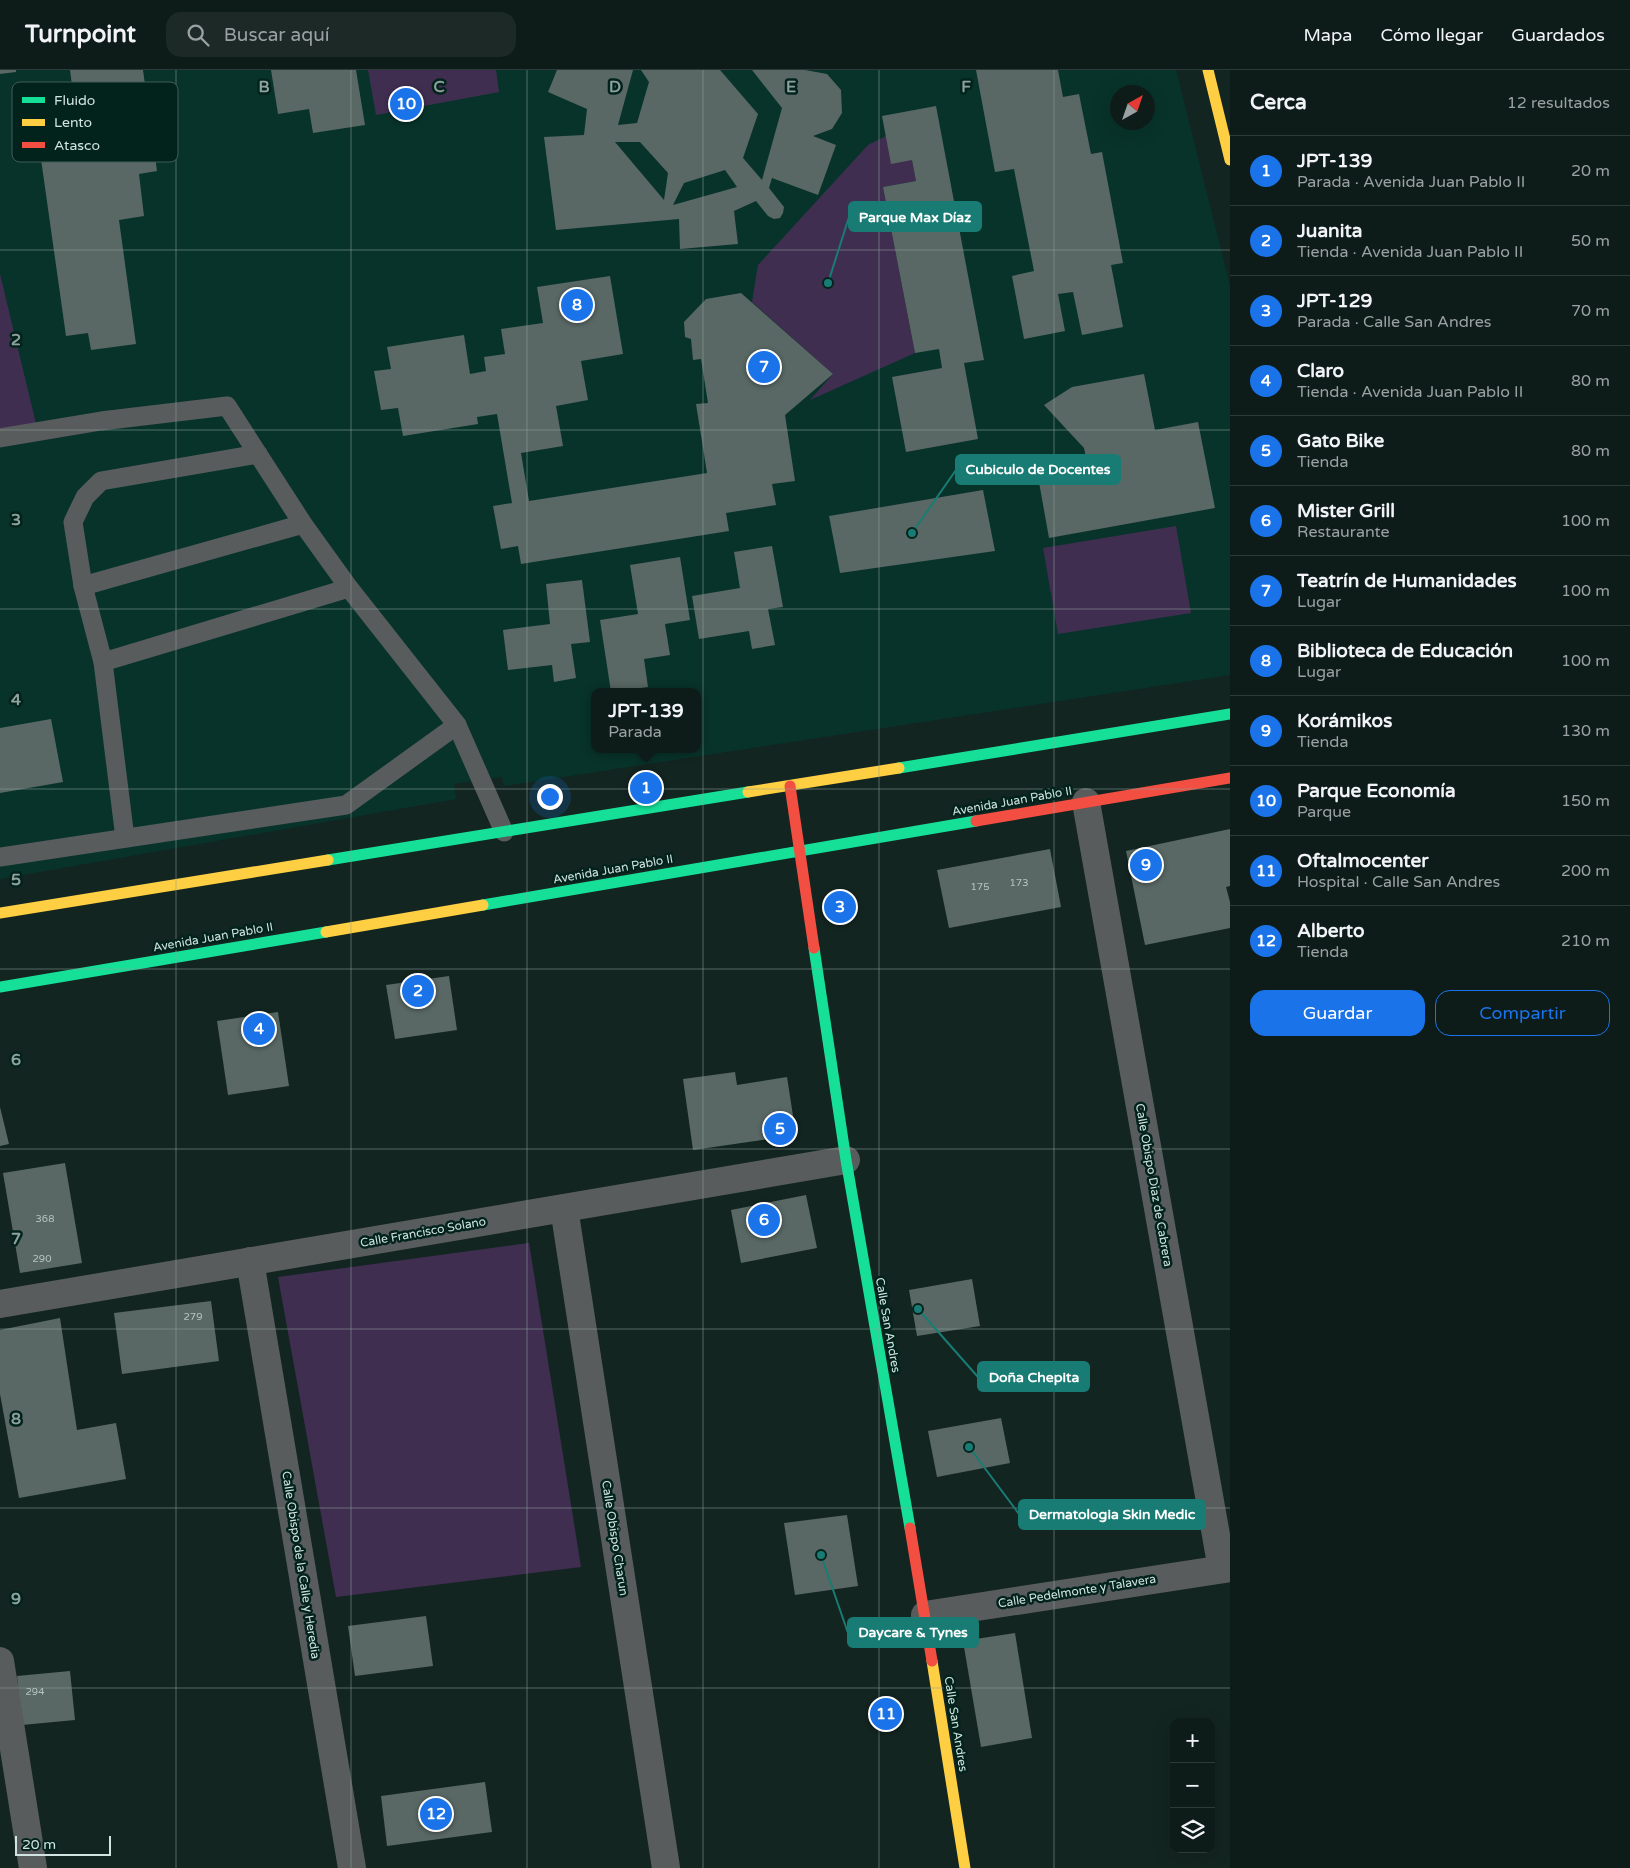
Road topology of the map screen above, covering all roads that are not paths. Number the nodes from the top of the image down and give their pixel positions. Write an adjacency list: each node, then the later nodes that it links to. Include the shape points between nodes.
1 (1208, 70): 2 (main road)
2 (1230, 160)
3 (0, 438): 4 (lane, via 101,421 227,406)
4 (258, 454): 5 (lane); 6 (lane, via 101,481 85,497 73,522)
5 (303, 524): 6 (lane); 7 (lane)
6 (84, 586): 8 (lane)
7 (348, 588): 8 (lane); 10 (lane)
8 (103, 662): 15 (lane)
9 (1230, 714): 12 (main road)
10 (457, 725): 14 (lane); 15 (lane, via 346,805)
11 (1230, 778): 13 (main road, Avenida Juan Pablo II)
12 (790, 786): 14 (main road); 16 (main road, Calle San Andres)
13 (1086, 802): 16 (main road, Avenida Juan Pablo II); 24 (street, Calle Obispo Diaz de Cabrera)
14 (504, 832): 18 (main road)
15 (125, 838): 17 (lane)
16 (801, 851): 19 (main road, Avenida Juan Pablo II); 20 (main road, Calle San Andres)
17 (0, 857)
18 (0, 913)
19 (0, 987)
20 (846, 1160): 21 (street, Calle Francisco Solano); 25 (main road, Calle San Andres)
21 (564, 1208): 22 (street, Calle Francisco Solano); 29 (street, Calle Obispo Charun)
22 (250, 1261): 23 (street, Calle Francisco Solano); 28 (street, Calle Obispo de la Calle y Heredia)
23 (0, 1304)
24 (1226, 1568): 25 (street, Calle Pedelmonte y Talavera)
25 (925, 1615): 30 (main road, Calle San Andres)
26 (0, 1661): 27 (street)
27 (33, 1868)
28 (352, 1868)
29 (666, 1868)
30 (965, 1868)

